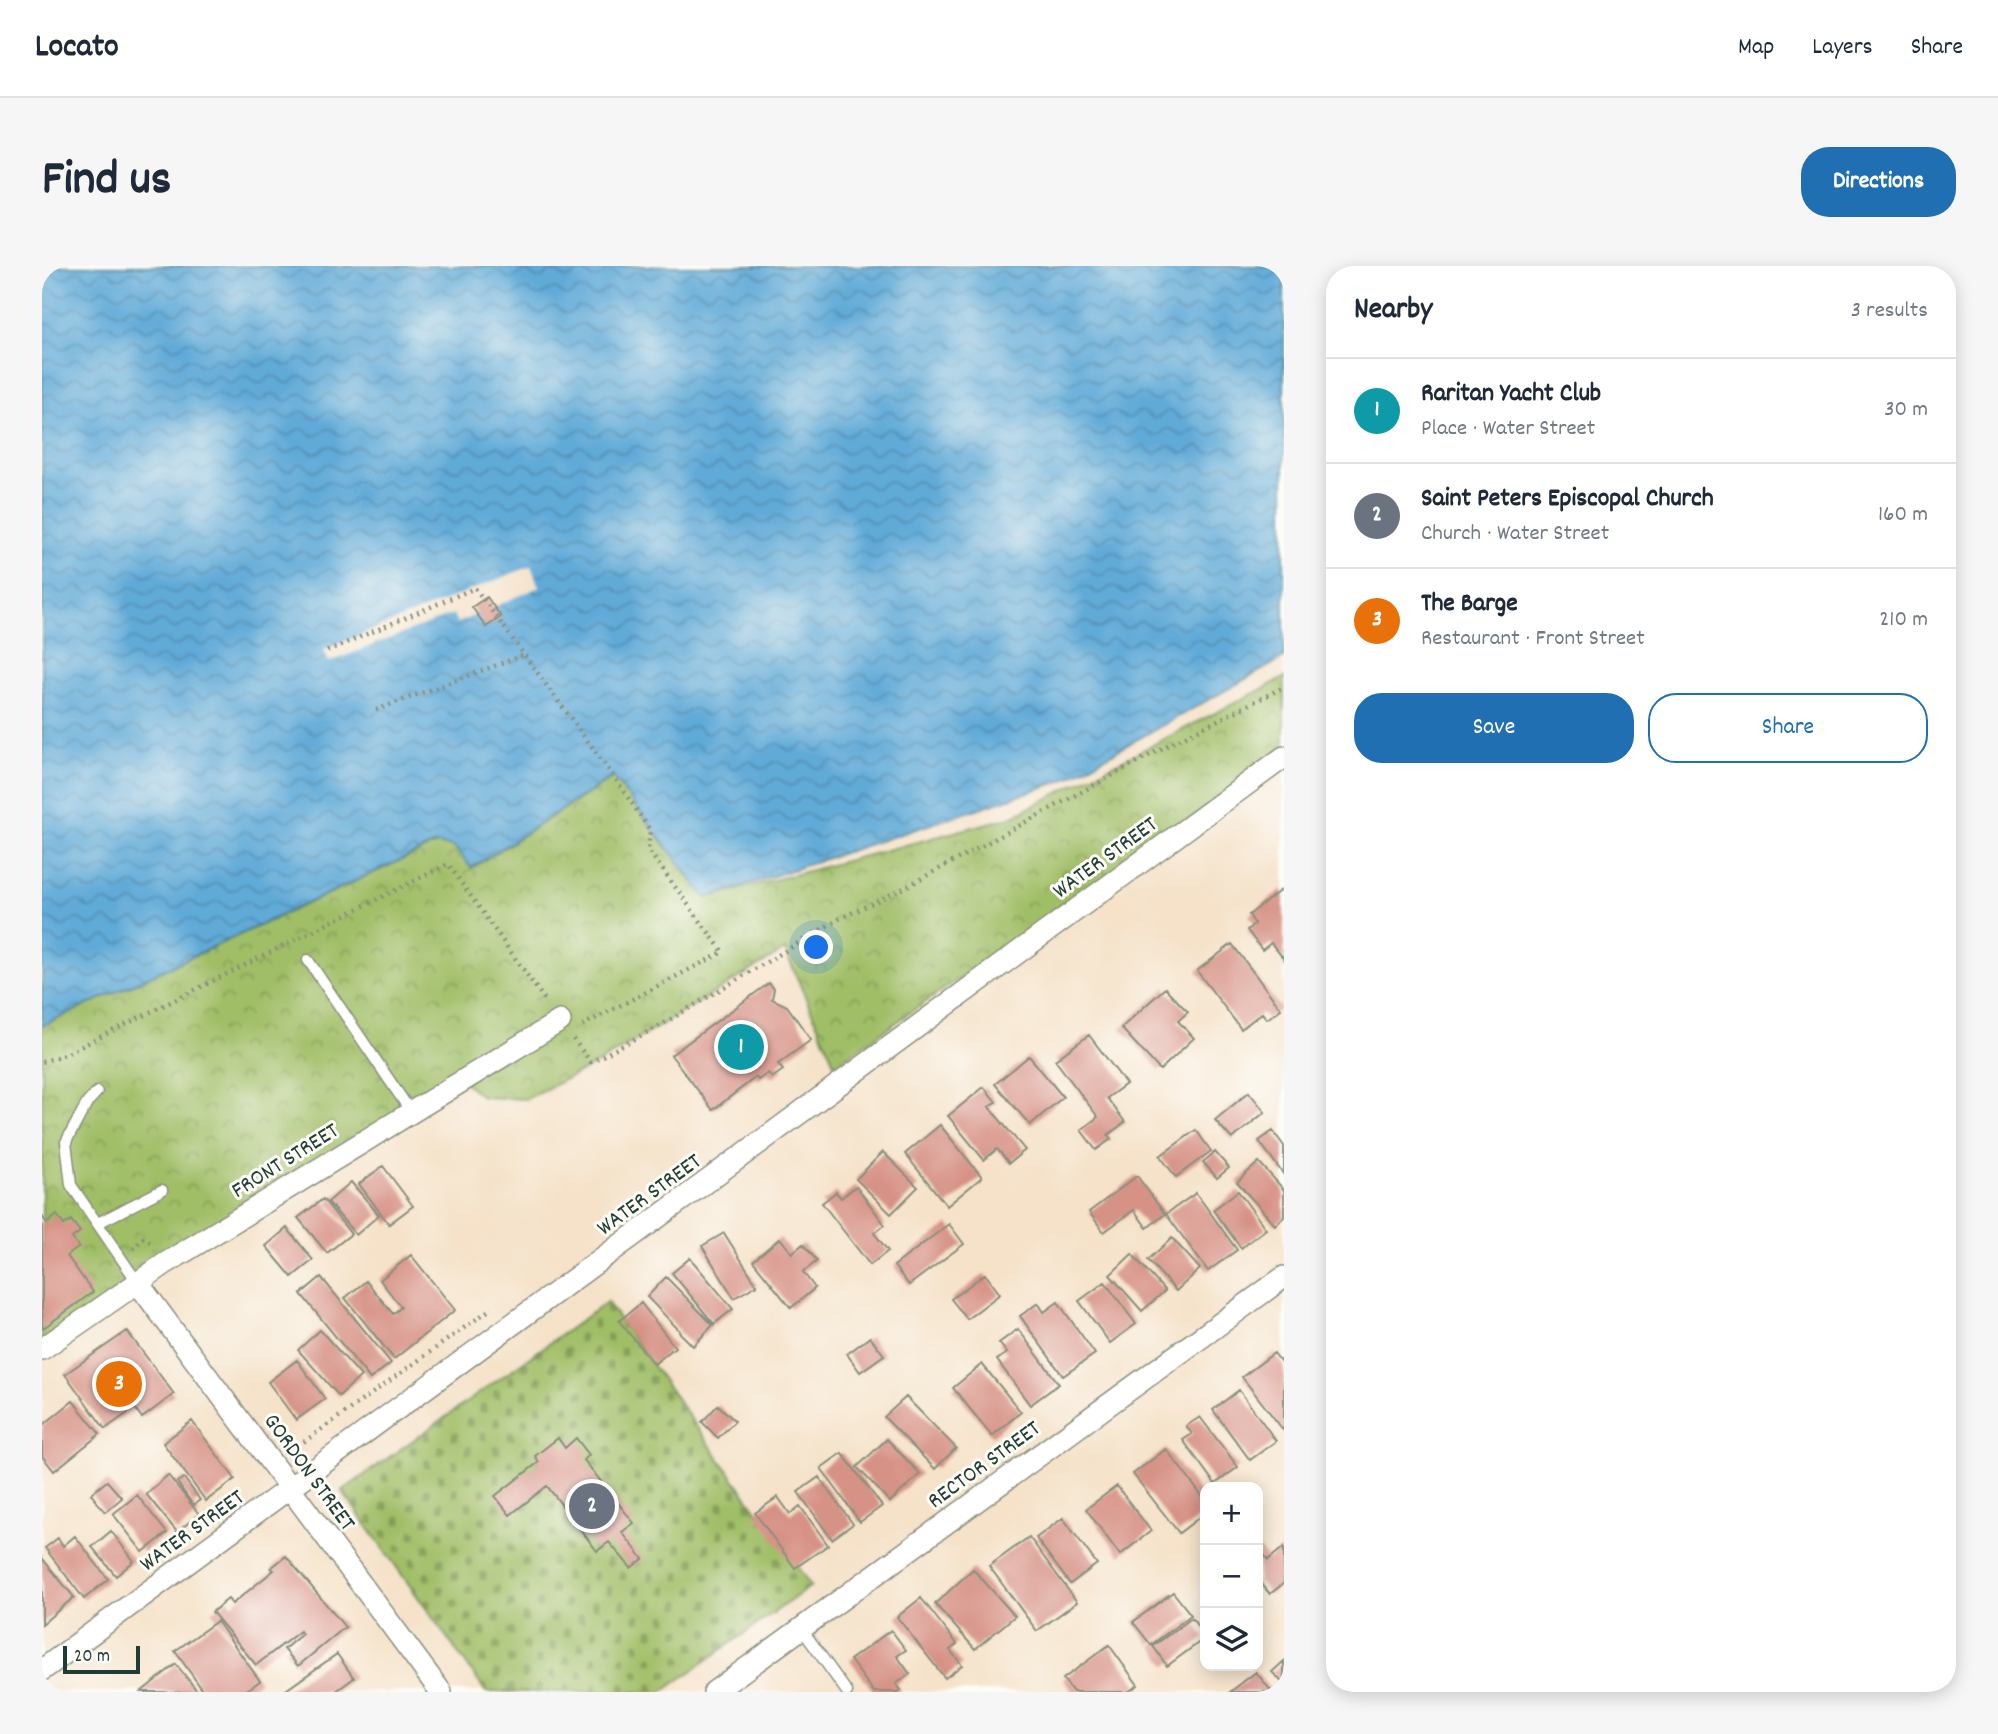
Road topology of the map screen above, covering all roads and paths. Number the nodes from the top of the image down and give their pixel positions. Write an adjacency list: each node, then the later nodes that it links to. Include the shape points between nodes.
1 (487, 609): 3 (path)
2 (327, 651): 3 (path, via 475,588)
3 (524, 656): 5 (path); 8 (path, via 650,830 648,850 723,952)
4 (1284, 687): 8 (path, via 839,919 591,1062)
5 (376, 711)
6 (1284, 757): 17 (street, WATER STREET)
7 (308, 960): 11 (lane)
8 (564, 1027): 9 (path, via 448,863); 11 (street, FRONT STREET)
9 (42, 1062)
10 (97, 1092): 13 (lane, via 86,1103 66,1143 71,1185)
11 (411, 1112): 15 (street, FRONT STREET)
12 (162, 1190): 13 (lane)
13 (98, 1223): 15 (lane)
14 (1284, 1277): 18 (street, RECTOR STREET)
15 (138, 1283): 16 (street, FRONT STREET); 17 (street, GORDON STREET)
16 (42, 1349)
17 (291, 1489): 19 (street, WATER STREET); 21 (street, GORDON STREET)
18 (801, 1628): 20 (street, RECTOR STREET); 22 (lane)
19 (42, 1670)
20 (725, 1689)
21 (441, 1692)
22 (847, 1692)

